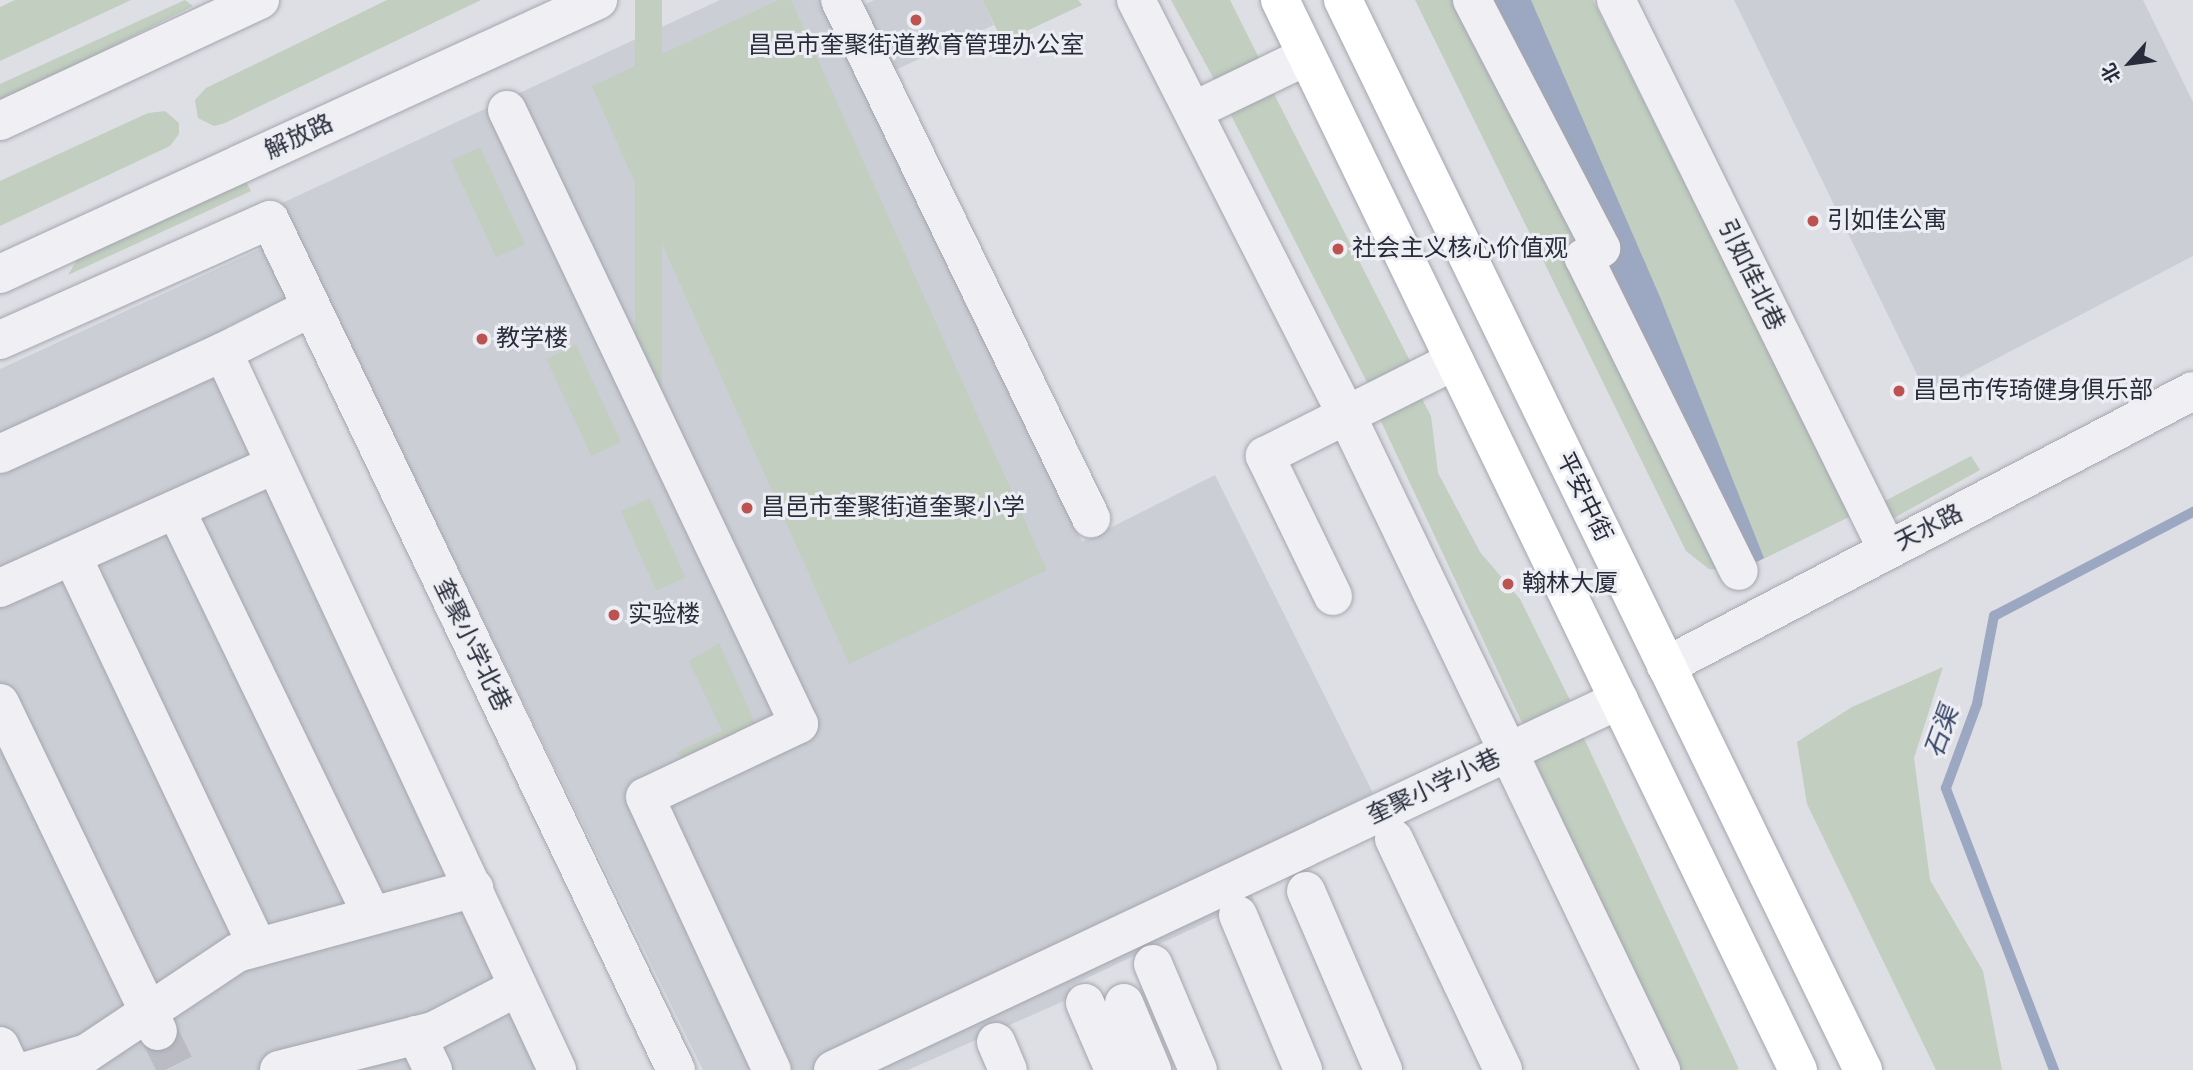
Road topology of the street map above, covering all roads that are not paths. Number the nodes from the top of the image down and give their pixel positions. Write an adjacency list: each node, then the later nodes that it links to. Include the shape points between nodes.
1 (260, 0): 12 (street)
2 (597, 0): 13 (street, 解放路)
3 (840, 0): 23 (street)
4 (1136, 0): 11 (street)
5 (1280, 0): 9 (main road)
6 (1343, 0): 29 (main road, 平安中街)
7 (1472, 0): 26 (street, via 1601,248 1584,258)
8 (1616, 0): 24 (street, 引如佳北巷)
9 (1307, 56): 11 (street); 17 (main road)
10 (507, 110): 52 (street, via 799,724 645,797)
11 (1195, 110): 19 (street)
12 (0, 121)
13 (0, 274)
14 (310, 308): 15 (street, 奎聚小学北巷, via 270,220); 16 (street); 51 (street, 奎聚小学北巷)
15 (0, 340)
16 (223, 352): 20 (street); 21 (street)
17 (1454, 361): 19 (street); 30 (main road)
18 (2193, 391): 24 (street, 天水路)
19 (1346, 414): 28 (street, via 1265,456); 32 (street)
20 (0, 454)
21 (274, 465): 22 (street); 34 (street)
22 (176, 510): 25 (street); 36 (street)
23 (1091, 518)
24 (1887, 549): 29 (street, 天水路)
25 (72, 556): 27 (street); 38 (street)
26 (1739, 571)
27 (0, 588)
28 (1333, 596)
29 (1666, 666): 62 (main road, 平安中街)
30 (1619, 700): 32 (street, 奎聚小学小巷); 61 (main road)
31 (0, 703): 43 (street)
32 (1509, 752): 53 (street, 奎聚小学小巷); 60 (street)
33 (1394, 839): 59 (street)
34 (474, 888): 36 (street); 40 (street)
35 (1306, 891): 58 (street)
36 (372, 915): 38 (street)
37 (1238, 915): 57 (street)
38 (258, 947): 43 (street, via 237,953)
39 (1153, 964): 56 (street)
40 (516, 988): 44 (street); 50 (street)
41 (1085, 1003): 54 (street)
42 (1124, 1003): 55 (street)
43 (153, 1021): 48 (street, via 87,1053)
44 (416, 1035): 46 (street); 49 (street)
45 (0, 1046): 47 (street)
46 (298, 1068)
47 (11, 1070)
48 (30, 1070)
49 (433, 1070)
50 (557, 1070)
51 (676, 1070)
52 (772, 1070)
53 (832, 1070)
54 (1114, 1070)
55 (1152, 1070)
56 (1198, 1070)
57 (1303, 1070)
58 (1383, 1070)
59 (1503, 1070)
60 (1661, 1070)
61 (1798, 1070)
62 (1863, 1070)

